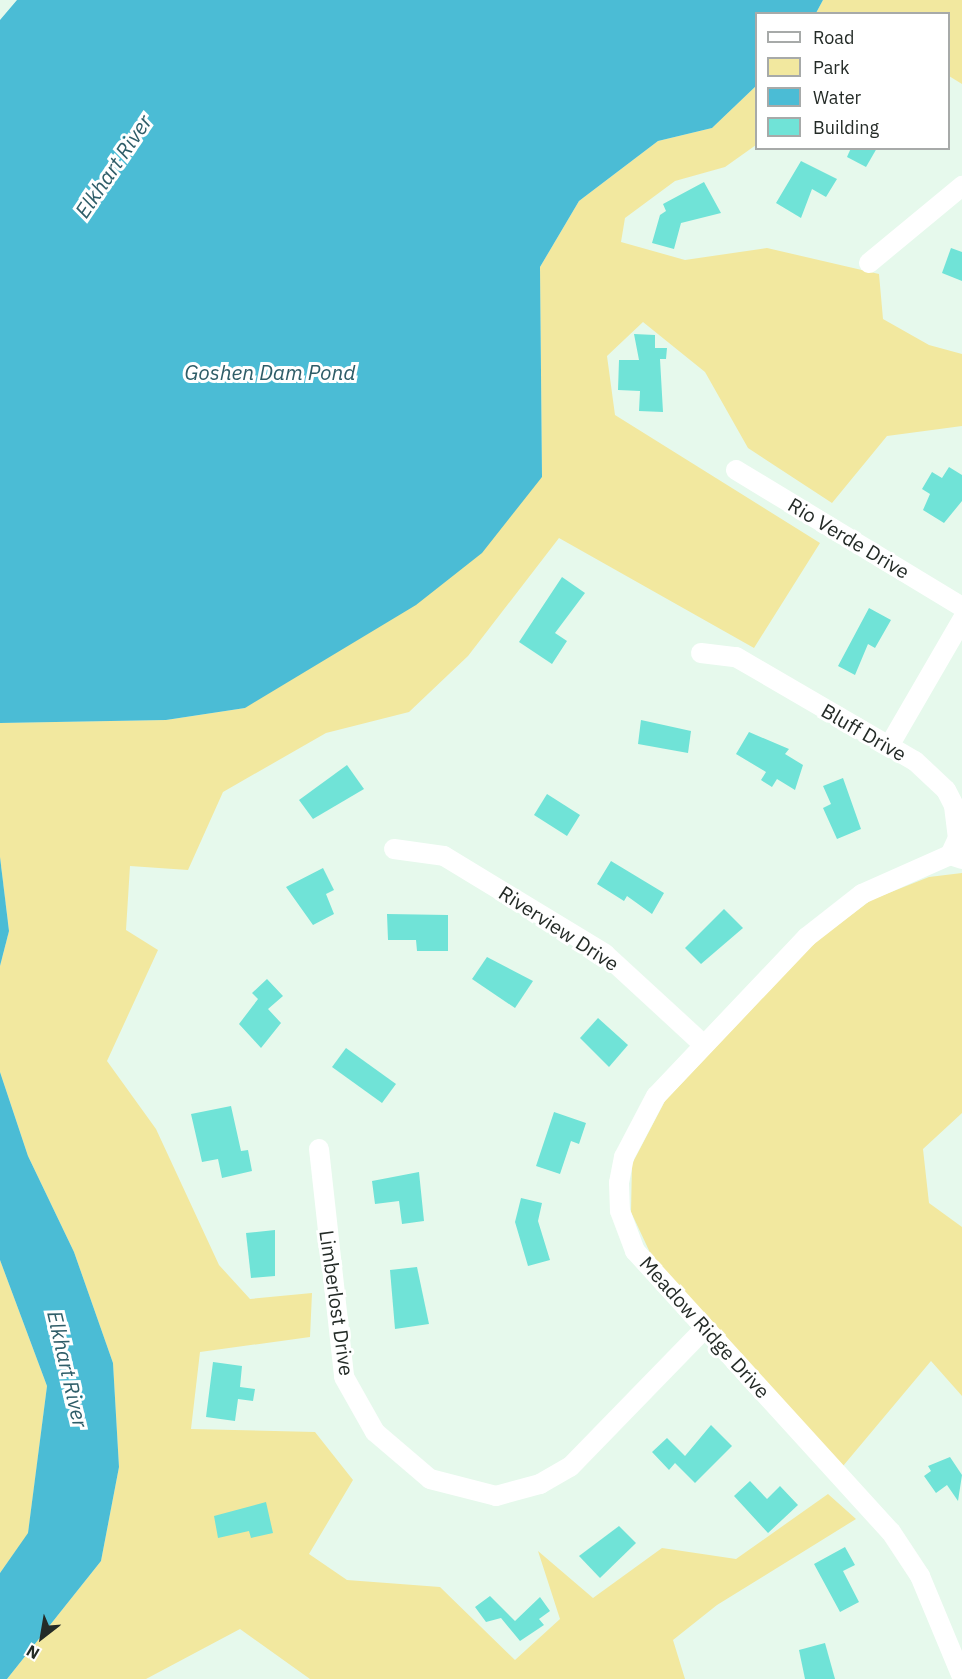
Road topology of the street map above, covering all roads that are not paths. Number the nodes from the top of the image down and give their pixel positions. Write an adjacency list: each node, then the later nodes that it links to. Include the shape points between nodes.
1 (962, 186): 2 (street)
2 (869, 263)
3 (736, 470): 4 (street, Rio Verde Drive)
4 (962, 607)
5 (962, 620): 7 (street)
6 (701, 653): 7 (street, Bluff Drive, via 736,657)
7 (889, 746): 9 (street, Bluff Drive, via 946,790 958,823)
8 (394, 849): 10 (street, Riverview Drive, via 444,856 605,954)
9 (956, 857): 10 (street, Meadow Ridge Drive, via 862,894 833,914)
10 (704, 1044): 12 (street, Meadow Ridge Drive, via 656,1096 624,1157 619,1183 620,1212 635,1251)
11 (319, 1149): 12 (street, Limberlost Drive, via 344,1377 375,1432 430,1479 462,1492 496,1497 540,1484 570,1467)
12 (704, 1329): 13 (street, Meadow Ridge Drive, via 891,1532 921,1576)
13 (962, 1677)

